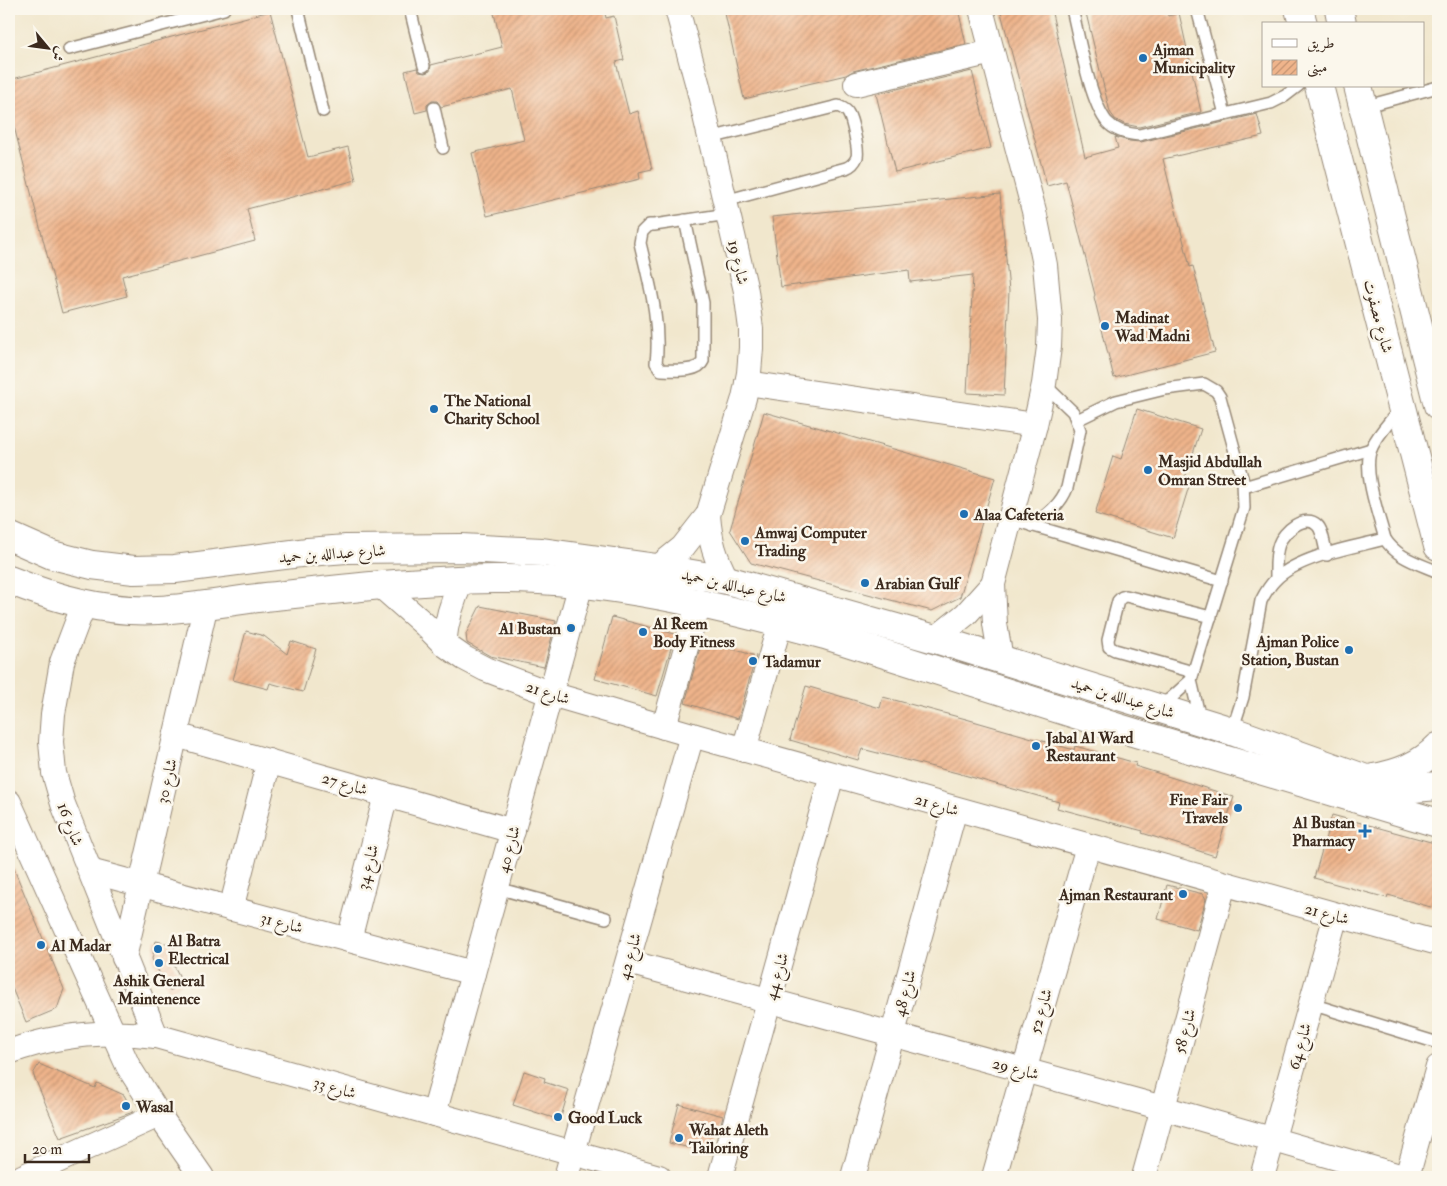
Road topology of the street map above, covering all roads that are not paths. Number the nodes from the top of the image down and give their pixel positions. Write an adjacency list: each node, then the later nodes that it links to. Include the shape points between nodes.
1 (224, 9): 12 (lane)
2 (298, 9): 21 (lane)
3 (410, 9): 14 (lane)
4 (677, 9): 23 (street, شارع 19)
5 (1072, 9): 22 (lane, via 1096,101 1114,128 1139,134)
6 (1197, 9): 22 (lane)
7 (1299, 9): 10 (street)
8 (1339, 9): 11 (street)
9 (986, 10): 13 (street)
10 (1302, 22)
11 (1342, 22)
12 (68, 49)
13 (992, 52): 15 (street); 28 (street, via 1045,265 1050,320)
14 (424, 66)
15 (856, 84)
16 (1438, 87): 19 (lane)
17 (1295, 88): 22 (lane, via 1271,103)
18 (1320, 88): 30 (street, شارع مصفوت)
19 (1361, 96): 29 (street, via 1427,345)
20 (434, 108): 24 (lane)
21 (323, 111)
22 (1224, 114)
23 (710, 138): 25 (street, شارع 19); 25 (lane, via 838,106 848,113 857,146 857,157 846,168)
24 (443, 148)
25 (727, 207): 26 (lane); 27 (street, شارع 19, via 749,305 751,348)
26 (685, 220): 26 (lane, via 649,226 640,237 656,319 656,363 661,370 695,369 703,361 703,303)
27 (747, 383): 32 (street); 35 (street, شارع 19)
28 (1044, 384): 31 (lane, via 1068,406); 32 (street)
29 (1438, 400)
30 (1402, 406): 33 (lane); 39 (street, شارع مصفوت)
31 (1077, 420): 34 (lane, via 1116,401 1140,394 1204,384 1210,386 1220,397); 36 (lane, via 1080,430 1063,497 1052,510)
32 (1035, 425): 36 (street)
33 (1371, 449): 34 (lane); 38 (lane, via 1368,468)
34 (1244, 486): 48 (lane, via 1242,518)
35 (708, 515): 42 (street, شارع 19, via 683,546); 47 (street, شارع 19, via 716,560)
36 (1021, 523): 48 (lane); 50 (street)
37 (9, 536): 40 (street, شارع عبدالله بن حميد, via 52,555 92,566 134,570 176,569)
38 (1385, 539): 41 (lane); 43 (lane, via 1400,555)
39 (1438, 546)
40 (346, 549): 42 (street, شارع عبدالله بن حميد, via 460,548 542,552); 52 (street, via 360,563 361,573)
41 (1326, 555): 44 (lane, via 1298,564); 44 (lane, via 1318,526 1314,522 1302,522 1288,530 1280,541 1276,555)
42 (657, 568): 47 (street, شارع عبدالله بن حميد)
43 (1438, 572)
44 (1276, 579): 66 (lane, via 1261,601 1243,697)
45 (9, 580): 53 (street, شارع عبدالله بن حميد)
46 (462, 580): 49 (street, شارع عبدالله بن حميد); 51 (street, شارع عبدالله بن حميد); 59 (street, via 448,614)
47 (727, 580): 58 (street, شارع عبدالله بن حميد)
48 (1222, 581): 56 (lane)
49 (581, 584): 55 (street, شارع عبدالله بن حميد); 62 (street, شارع 40)
50 (992, 584): 58 (street, via 966,614); 60 (street)
51 (382, 587): 52 (street, شارع عبدالله بن حميد); 59 (street, شارع 21)
52 (350, 589): 54 (street, شارع عبدالله بن حميد)
53 (84, 604): 54 (street, شارع عبدالله بن حميد, via 149,610); 81 (street, شارع 16, via 56,687 52,742 54,773 63,804)
54 (206, 604): 67 (street, شارع 30)
55 (698, 604): 57 (street, شارع عبدالله بن حميد); 65 (street)
56 (1211, 617): 61 (lane); 61 (lane, via 1126,596 1118,601 1109,647)
57 (780, 623): 70 (street); 78 (street, شارع عبدالله بن حميد)
58 (935, 639): 60 (street, شارع عبدالله بن حميد)
59 (444, 644): 62 (street, شارع 21, via 474,664)
60 (1001, 659): 63 (street, شارع عبدالله بن حميد)
61 (1192, 676): 63 (lane, via 1170,699); 64 (lane)
62 (551, 694): 65 (street, شارع 21); 79 (street, شارع 40)
63 (1157, 707): 64 (street, شارع عبدالله بن حميد)
64 (1201, 721): 66 (street, شارع عبدالله بن حميد)
65 (664, 727): 68 (street, شارع 21)
66 (1232, 730): 73 (street, شارع عبدالله بن حميد)
67 (176, 735): 71 (street, شارع 27); 83 (street, شارع 30)
68 (692, 735): 70 (street, شارع 21); 91 (street, شارع 42)
69 (1438, 747): 73 (street, via 1412,767)
70 (744, 750): 72 (street, شارع 21)
71 (269, 761): 75 (street, شارع 27); 85 (street)
72 (832, 775): 77 (street, شارع 21); 93 (street, شارع 44)
73 (1366, 779): 74 (street, شارع عبدالله بن حميد, via 1414,788)
74 (1438, 786)
75 (386, 795): 79 (street, شارع 27); 88 (street, شارع 34)
76 (9, 802): 95 (street)
77 (955, 809): 80 (street, شارع 21); 96 (street, شارع 48)
78 (1438, 823)
79 (513, 831): 84 (street, شارع 40)
80 (1088, 846): 82 (street, شارع 21); 101 (street, شارع 52)
81 (90, 871): 83 (street, شارع 31); 90 (street, شارع 16)
82 (1224, 884): 86 (street, شارع 21); 102 (street, شارع 58)
83 (142, 885): 85 (street, شارع 31); 90 (street, شارع 30)
84 (497, 888): 87 (lane); 92 (street, شارع 40)
85 (231, 909): 88 (street, شارع 31)
86 (1336, 915): 89 (street, شارع 21); 94 (street, شارع 64)
87 (606, 918)
88 (349, 940): 92 (street, شارع 31)
89 (1438, 943)
90 (124, 958): 97 (street, شارع 16)
91 (628, 962): 93 (street, شارع 29); 106 (street, شارع 42)
92 (473, 973): 103 (street, شارع 40)
93 (769, 1001): 96 (street, شارع 29); 111 (street, شارع 44)
94 (1311, 1004): 98 (lane); 105 (street, شارع 64)
95 (112, 1032): 97 (street, شارع 33); 99 (street, شارع 33, via 59,1037); 104 (street, via 128,1066)
96 (893, 1034): 101 (street, شارع 29); 112 (street, شارع 48)
97 (156, 1036): 103 (street, شارع 33)
98 (1438, 1042)
99 (9, 1052)
100 (1438, 1067): 117 (street)
101 (1024, 1070): 102 (street, شارع 29); 113 (street, شارع 52)
102 (1163, 1108): 105 (street, شارع 29); 114 (street, شارع 58)
103 (434, 1114): 106 (street, شارع 33)
104 (159, 1116): 107 (street); 108 (street)
105 (1273, 1140): 115 (street, شارع 64); 116 (street, شارع 29)
106 (573, 1153): 109 (street, شارع 42); 110 (street, شارع 33)
107 (34, 1175)
108 (202, 1177)
109 (566, 1177)
110 (659, 1177)
111 (720, 1177)
112 (853, 1177)
113 (994, 1177)
114 (1144, 1177)
115 (1262, 1177)
116 (1403, 1177)
117 (1407, 1177)

